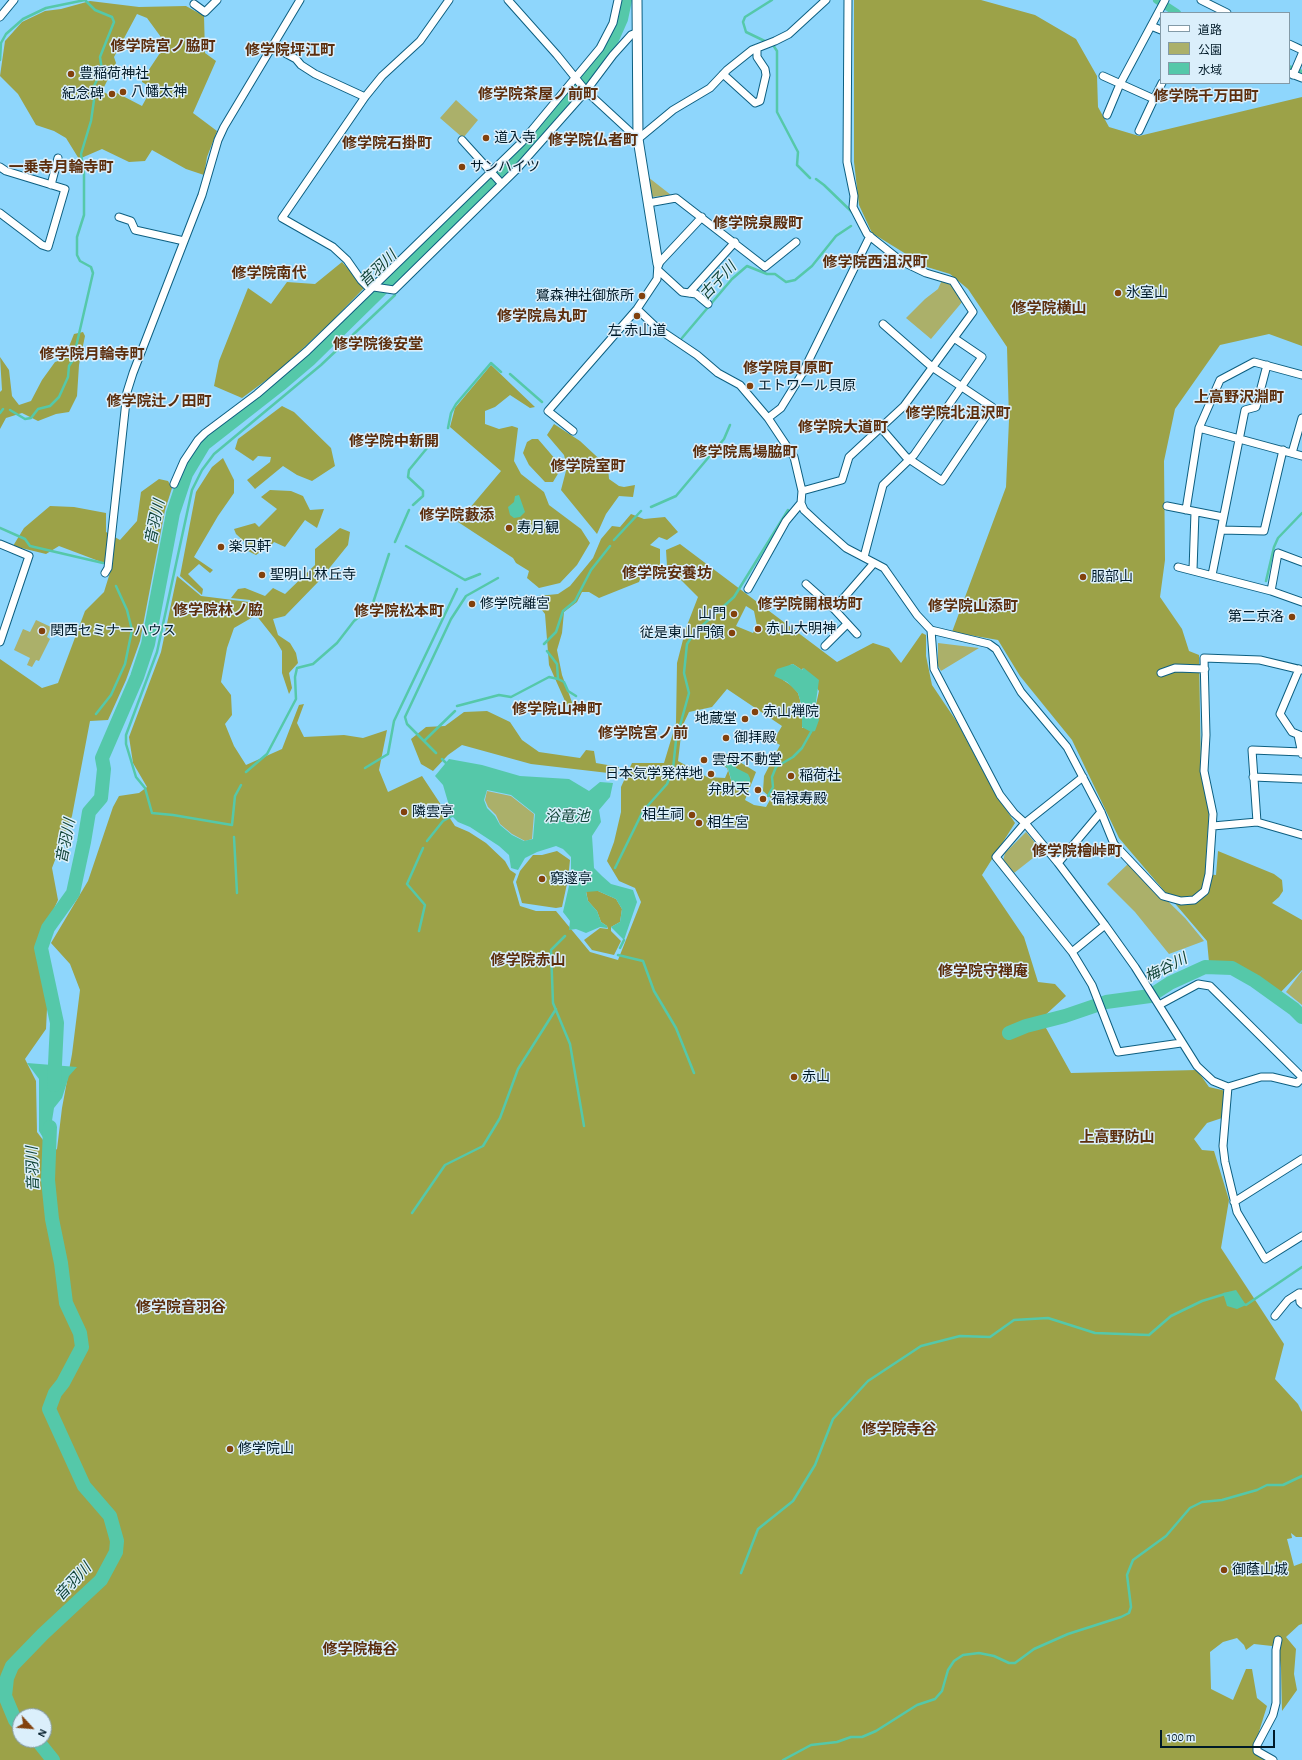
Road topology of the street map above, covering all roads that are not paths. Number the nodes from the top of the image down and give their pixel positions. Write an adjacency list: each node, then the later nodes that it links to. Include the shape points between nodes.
1 (14, 0): 14 (street)
2 (217, 0): 12 (street, via 205,12)
3 (300, 0): 19 (street)
4 (449, 0): 31 (street, via 420,41 382,76)
5 (508, 0): 27 (street)
6 (618, 0): 27 (street, via 608,36)
7 (637, 0): 17 (street)
8 (826, 0): 20 (street, via 789,34)
9 (848, 0): 46 (street, via 847,162 854,196 853,207)
10 (1165, 0): 15 (street)
11 (1200, 0): 13 (street)
12 (194, 4)
13 (1225, 12)
14 (0, 17)
15 (1151, 26): 16 (street); 28 (street)
16 (1160, 30)
17 (636, 33): 30 (street, via 613,55); 35 (street)
18 (1290, 44): 21 (street)
19 (272, 46): 31 (street, via 296,59 315,74); 47 (street, via 221,133 202,195)
20 (757, 48): 23 (street); 23 (street, via 757,57 766,75 760,101 755,103)
21 (1302, 50)
22 (1302, 54): 24 (street)
23 (723, 74): 35 (street, via 710,88 673,110)
24 (1291, 74): 26 (street)
25 (1103, 76): 28 (street)
26 (1302, 78)
27 (575, 79): 30 (street); 39 (street, via 522,142)
28 (1120, 84): 32 (street); 33 (street)
29 (1162, 84): 32 (street)
30 (586, 91): 35 (street); 40 (street)
31 (365, 97): 51 (street, via 282,218 333,247 347,260 367,286)
32 (1154, 100): 34 (street)
33 (1107, 115)
34 (1139, 131)
35 (638, 139): 42 (street)
36 (462, 140): 39 (street)
37 (58, 158): 41 (street)
38 (0, 167): 41 (street)
39 (491, 172): 40 (street); 51 (street)
40 (501, 183): 51 (street, via 394,290)
41 (51, 185): 43 (street, via 65,190 48,247)
42 (648, 203): 45 (street, via 676,198); 50 (street)
43 (0, 213)
44 (119, 217): 47 (street, via 131,221 135,230)
45 (702, 217): 48 (street); 50 (street)
46 (870, 236): 56 (street, via 901,261 926,273 953,281 973,312); 61 (street, via 802,374 781,408)
47 (184, 240): 85 (street, via 127,392 108,568)
48 (735, 242): 49 (street, via 765,267); 52 (street)
49 (796, 242)
50 (659, 268): 52 (street, via 682,292); 54 (street, via 657,279)
51 (376, 287): 71 (street, via 285,370 205,433 187,456)
52 (690, 293): 53 (street, via 696,294)
53 (708, 304)
54 (637, 308): 61 (street, via 657,328 697,355 718,373 740,385); 65 (street, via 548,411)
55 (883, 324): 58 (street)
56 (954, 338): 58 (street); 60 (street, via 982,356)
57 (1267, 365): 59 (street); 64 (street, via 1254,362 1220,380); 66 (street, via 1256,407 1245,410)
58 (932, 367): 60 (street); 63 (street, via 904,406)
59 (1302, 375)
60 (962, 387): 70 (street); 70 (street, via 992,407 942,481)
61 (768, 418): 72 (street, via 794,456)
62 (1302, 418): 68 (street)
63 (881, 428): 70 (street); 72 (street, via 849,457 842,480)
64 (1199, 428): 66 (street); 75 (street)
65 (573, 431)
66 (1238, 438): 67 (street); 77 (street)
67 (1283, 450): 68 (street); 78 (street, via 1264,531)
68 (1292, 453): 69 (street)
69 (1302, 456)
70 (910, 459): 80 (street, via 883,485)
71 (174, 484)
72 (802, 491): 73 (street)
73 (801, 503): 80 (street, via 804,510 833,537 846,548); 88 (street, via 786,521)
74 (1167, 506): 75 (street)
75 (1186, 510): 76 (street)
76 (1195, 512): 77 (street); 84 (street)
77 (1223, 518): 78 (street)
78 (1221, 530): 86 (street)
79 (0, 544): 95 (street, via 29,556)
80 (864, 557): 82 (street)
81 (1302, 562): 89 (street, via 1278,553)
82 (874, 563): 91 (street); 93 (street, via 888,573 917,615)
83 (1178, 567): 84 (street)
84 (1192, 570): 86 (street)
85 (105, 573)
86 (1212, 575): 89 (street)
87 (806, 584): 91 (street)
88 (748, 589)
89 (1271, 590): 90 (street)
90 (1302, 602)
91 (834, 609): 92 (street)
92 (847, 624): 94 (street); 96 (street)
93 (931, 630): 102 (street, via 990,644 996,648 1020,692 1068,747); 107 (street, via 934,669 1000,795)
94 (857, 634)
95 (0, 642)
96 (825, 646)
97 (1205, 669): 98 (street, via 1204,658 1260,660); 99 (street, via 1175,668); 108 (street, via 1204,771)
98 (1301, 670): 100 (street, via 1280,714 1292,732)
99 (1161, 673)
100 (1300, 736): 101 (street)
101 (1302, 753): 103 (street, via 1252,750)
102 (1083, 777): 105 (street); 107 (street)
103 (1253, 777): 104 (street); 106 (street)
104 (1302, 779)
105 (1101, 812): 108 (street, via 1114,844 1163,896 1180,902 1194,900 1205,891); 110 (street)
106 (1257, 822): 108 (street); 109 (street)
107 (1025, 823): 110 (street); 112 (street, via 996,857)
108 (1213, 826)
109 (1302, 835)
110 (1058, 863): 111 (street)
111 (1105, 925): 112 (street); 113 (street)
112 (1072, 952): 114 (street, via 1092,985 1118,1052)
113 (1159, 1005): 114 (street); 115 (street, via 1198,984 1210,986)
114 (1181, 1043): 116 (street, via 1207,1076)
115 (1302, 1078): 116 (street, via 1297,1083 1260,1077)
116 (1228, 1088): 118 (street, via 1223,1146 1224,1162)
117 (1302, 1160): 118 (street)
118 (1234, 1202): 119 (street, via 1237,1212 1265,1259)
119 (1302, 1236)
120 (1301, 1293): 121 (street); 122 (street, via 1288,1300)
121 (1302, 1304)
122 (1275, 1316)
123 (1278, 1640): 124 (street, via 1276,1702 1273,1715 1257,1745 1257,1751)
124 (1273, 1760)

